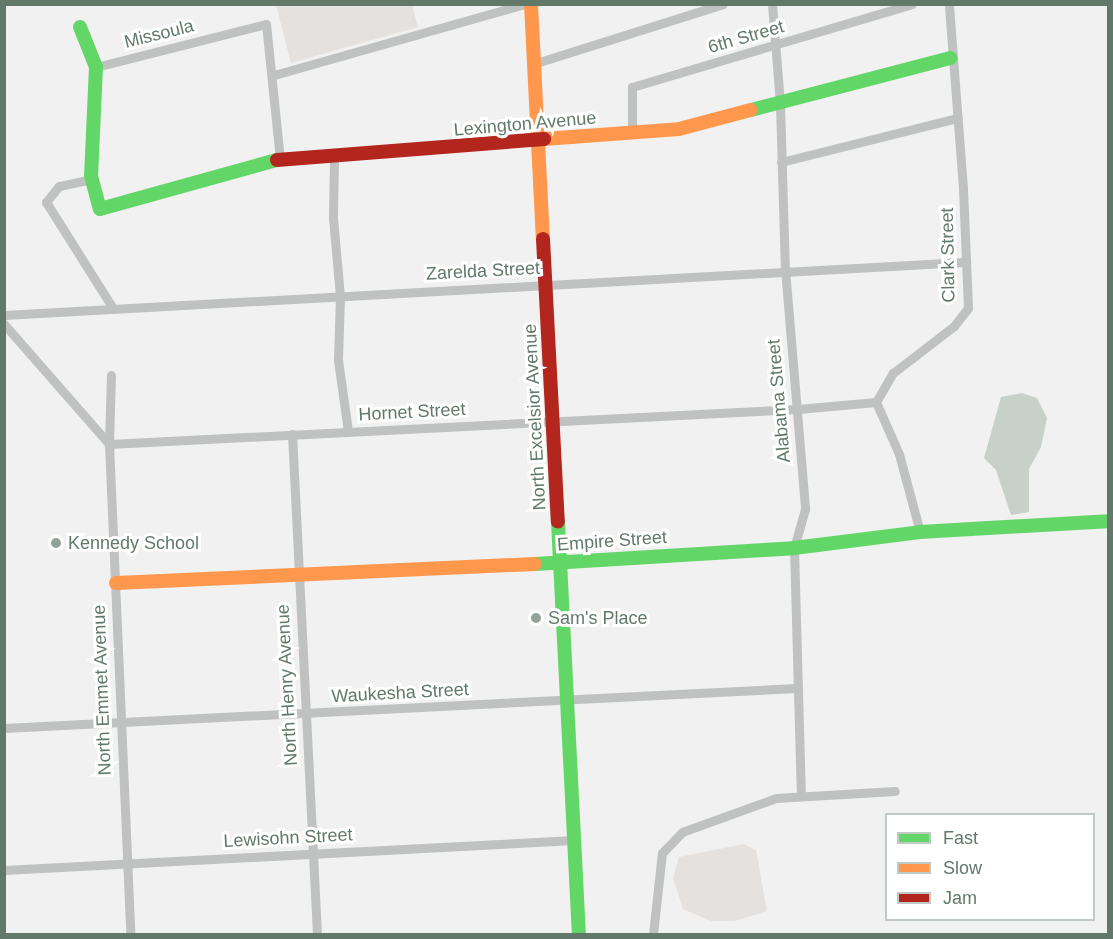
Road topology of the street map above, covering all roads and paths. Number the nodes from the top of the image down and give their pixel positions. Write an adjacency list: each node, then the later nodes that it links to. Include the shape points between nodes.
1 (525, 4): 12 (street)
2 (531, 4): 10 (street, North Excelsior Avenue)
3 (723, 4): 10 (street)
4 (772, 4): 8 (street, Alabama Street)
5 (912, 4): 8 (street, 6th Street)
6 (949, 4): 9 (street, Clark Street)
7 (80, 27): 11 (street)
8 (777, 46): 13 (street, Alabama Street); 15 (street, 6th Street, via 632,87)
9 (950, 58): 13 (street, Lexington Avenue); 14 (street, Clark Street)
10 (533, 64): 16 (street, North Excelsior Avenue)
11 (96, 67): 12 (street, Missoula, via 266,24); 20 (street)
12 (274, 75): 18 (street)
13 (780, 104): 15 (street, Lexington Avenue, via 679,129); 19 (street, Alabama Street)
14 (958, 118): 19 (street); 21 (street, Clark Street)
15 (632, 133): 16 (street, Lexington Avenue)
16 (539, 140): 17 (street, Lexington Avenue); 23 (street, North Excelsior Avenue)
17 (334, 158): 18 (street, Lexington Avenue); 24 (street, via 333,218)
18 (280, 159): 20 (street, Lexington Avenue, via 100,209)
19 (781, 162): 22 (street, Alabama Street)
20 (92, 179): 25 (street, via 59,186 46,202)
21 (964, 262): 22 (street, Zarelda Street); 29 (street, Clark Street, via 968,308 954,326 893,373)
22 (785, 269): 23 (street, Zarelda Street); 30 (street, Alabama Street)
23 (545, 284): 24 (street, Zarelda Street); 31 (street, North Excelsior Avenue)
24 (340, 296): 25 (street, Zarelda Street); 32 (street, via 338,360)
25 (112, 307): 26 (street, Zarelda Street)
26 (4, 315)
27 (4, 324): 34 (street)
28 (111, 375): 34 (street, North Emmet Avenue)
29 (876, 402): 30 (street, Hornet Street); 36 (street, via 899,454)
30 (798, 410): 31 (street, Hornet Street); 37 (street, Alabama Street, via 805,509)
31 (554, 421): 32 (street, Hornet Street); 38 (street, North Excelsior Avenue)
32 (348, 431): 33 (street, Hornet Street)
33 (292, 434): 34 (street, Hornet Street); 39 (street, North Henry Avenue)
34 (109, 444): 40 (street, North Emmet Avenue)
35 (1108, 521): 36 (street, Empire Street)
36 (920, 532): 37 (street, Empire Street)
37 (794, 548): 38 (street, Empire Street); 41 (street, Alabama Street)
38 (561, 563): 39 (street, Empire Street); 42 (street, North Excelsior Avenue)
39 (298, 573): 40 (street, Empire Street); 43 (street, North Henry Avenue)
40 (116, 583): 44 (street, North Emmet Avenue)
41 (796, 688): 42 (street, Waukesha Street); 47 (street, Alabama Street)
42 (568, 701): 43 (street, Waukesha Street); 48 (street, North Excelsior Avenue)
43 (305, 713): 44 (street, Waukesha Street); 49 (street, North Henry Avenue)
44 (119, 722): 45 (street, Waukesha Street); 50 (street, North Emmet Avenue)
45 (4, 728)
46 (895, 791): 47 (street)
47 (801, 794): 55 (street, via 716,817 682,832 666,845 660,865)
48 (574, 840): 49 (street, Lewisohn Street); 54 (street, North Excelsior Avenue)
49 (313, 853): 50 (street, Lewisohn Street); 53 (street, North Henry Avenue)
50 (126, 863): 51 (street, Lewisohn Street); 52 (street, North Emmet Avenue)
51 (4, 870)
52 (130, 934)
53 (317, 934)
54 (579, 934)
55 (653, 934)

